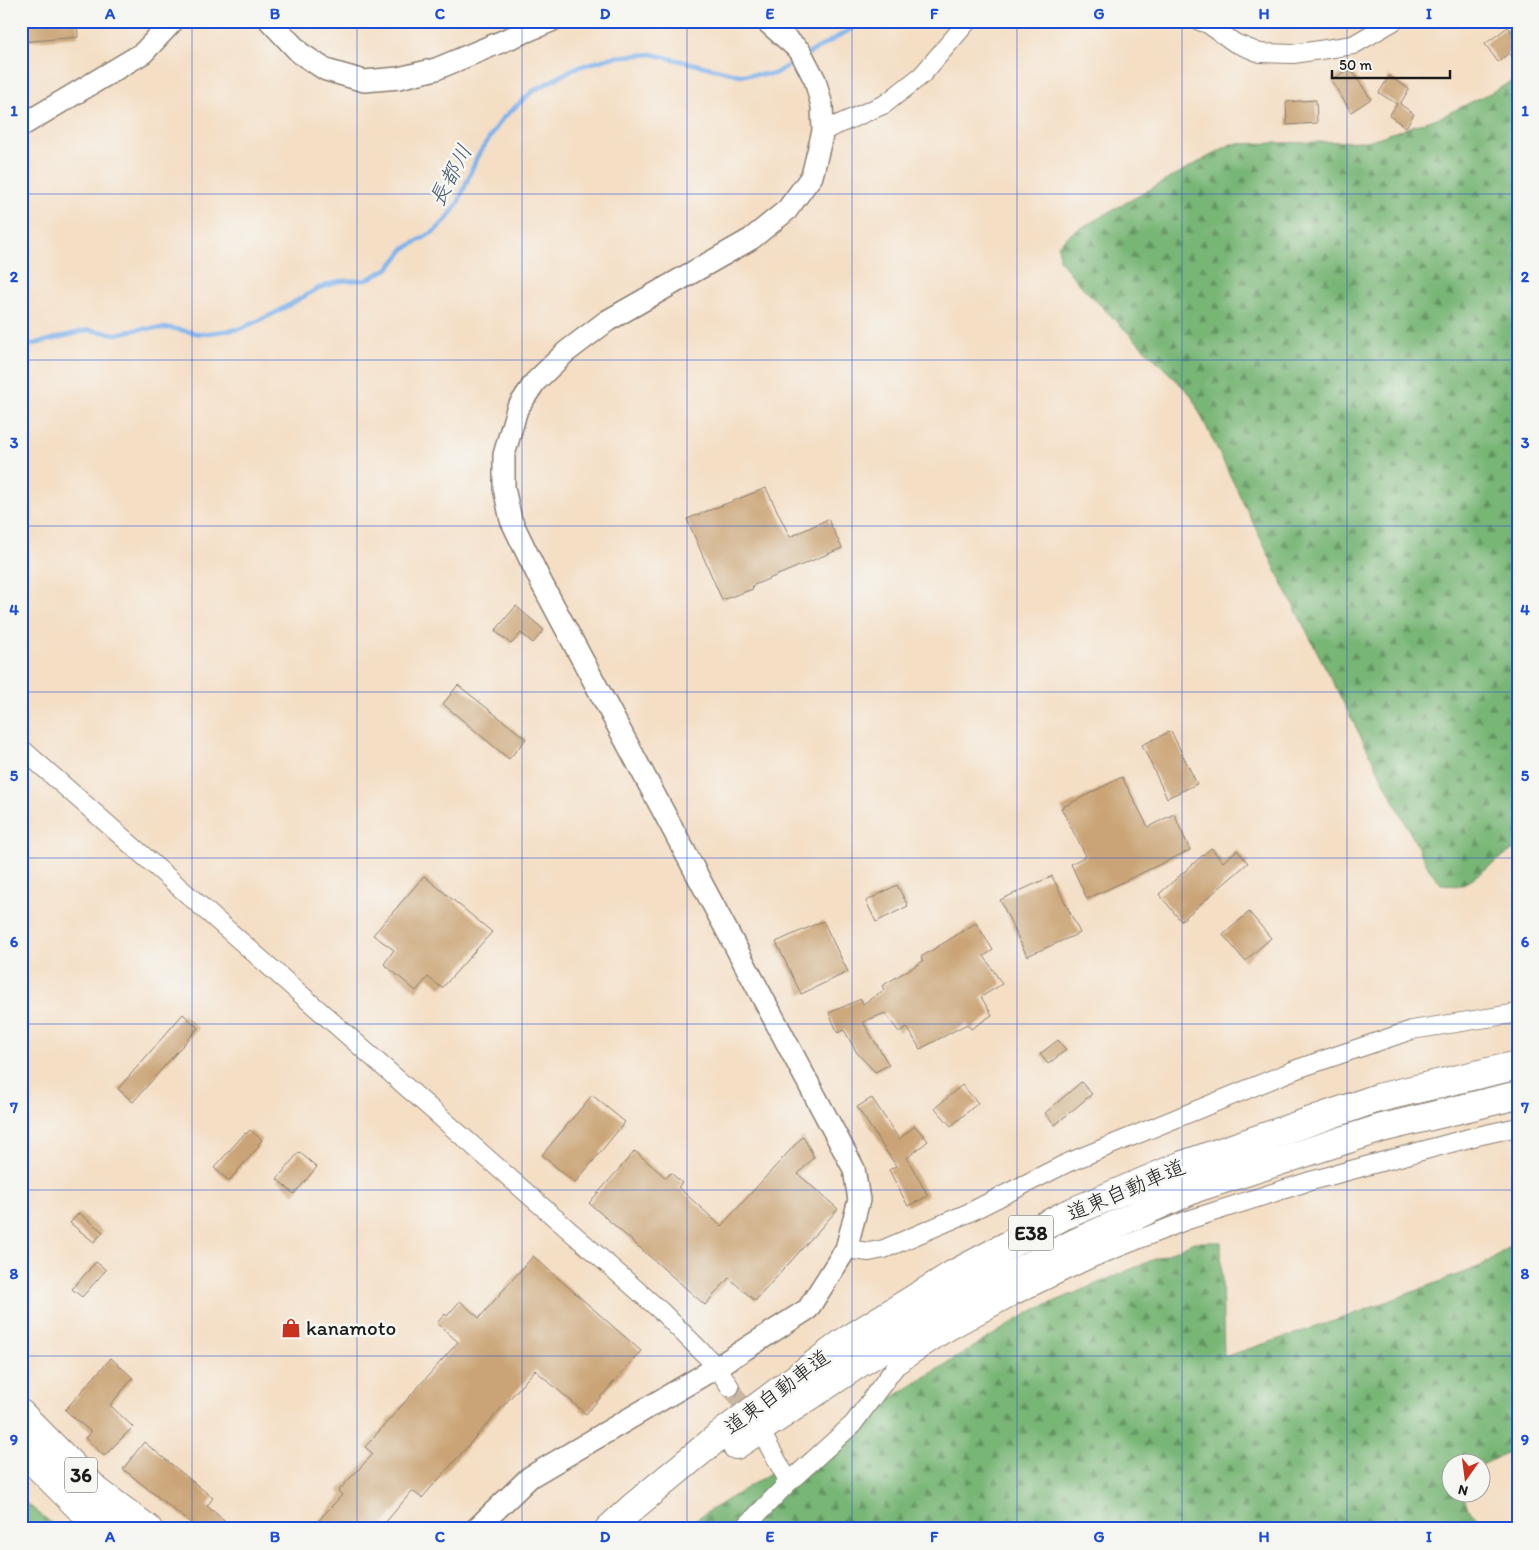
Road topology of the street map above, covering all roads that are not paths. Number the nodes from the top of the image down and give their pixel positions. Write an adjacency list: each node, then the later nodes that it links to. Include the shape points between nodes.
1 (173, 21): 8 (street, via 143,53)
2 (270, 21): 3 (street, via 300,53 326,70 364,81 399,78 436,69)
3 (551, 21)
4 (766, 21): 9 (street, via 800,51 815,80 822,106)
5 (968, 21): 9 (street, via 922,75 885,104)
6 (1199, 21): 7 (street, via 1235,43 1260,53 1293,54 1353,45)
7 (1394, 21)
8 (21, 126)
9 (823, 130): 15 (street, via 812,176 787,210 751,239 607,321 566,352 535,382 517,409 504,456 504,488 511,520 541,582 854,1169 860,1200)
10 (21, 748): 16 (street, via 662,1312)
11 (1518, 1013): 15 (street, via 1412,1030 1297,1069 1067,1163 968,1213 884,1249 869,1252)
12 (1518, 1064): 25 (highway, 道東自動車道 / E38, via 1378,1098 1183,1165 1065,1215 954,1274 843,1344 719,1436)
13 (1518, 1095): 26 (highway, 道東自動車道 / E38, via 1382,1128 1196,1188 1077,1242 965,1298 858,1364 730,1448)
14 (1518, 1127): 21 (street, via 1307,1182 1185,1221 1090,1259 1011,1297 944,1334 896,1366 854,1424)
15 (846, 1249): 16 (street, via 808,1309)
16 (717, 1367): 17 (street); 24 (street, via 530,1477)
17 (730, 1387)
18 (21, 1414): 23 (highway, 36, via 97,1491)
19 (766, 1441): 21 (street)
20 (21, 1449): 22 (highway, 36, via 79,1507)
21 (789, 1482): 27 (street)
22 (109, 1529)
23 (148, 1529)
24 (476, 1529)
25 (609, 1529)
26 (628, 1529)
27 (743, 1529)

